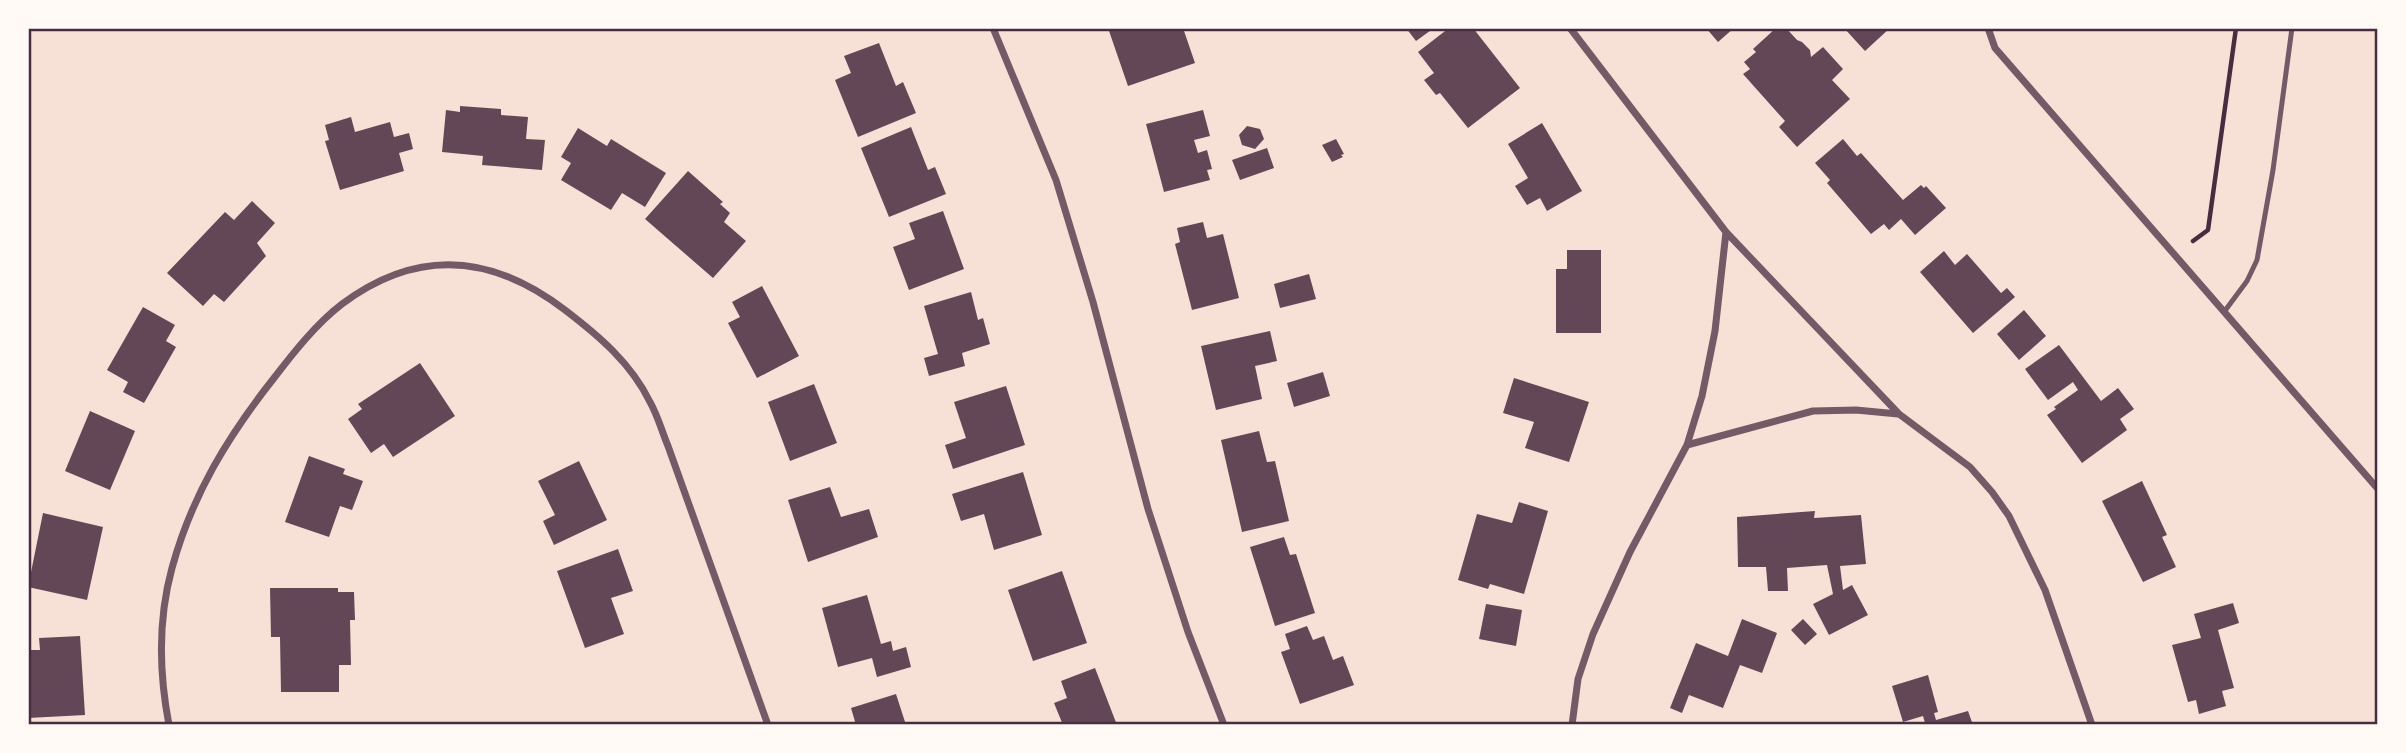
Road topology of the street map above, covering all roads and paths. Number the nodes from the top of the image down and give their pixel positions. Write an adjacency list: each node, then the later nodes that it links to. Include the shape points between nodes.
1 (993, 28): 16 (street, via 1056,180 1148,509)
2 (1570, 28): 6 (street)
3 (1988, 28): 8 (street, via 1995,48)
4 (2236, 28): 7 (path, via 2208,230)
5 (2292, 28): 8 (lane, via 2257,260)
6 (1726, 232): 10 (street); 12 (street, via 1715,331 1702,397)
7 (2190, 243)
8 (2224, 312): 13 (street)
9 (2378, 398): 11 (path)
10 (1899, 414): 12 (street, via 1813,411); 18 (street, via 1970,467 2009,516 2045,590)
11 (2378, 418)
12 (1686, 445): 17 (street, via 1593,634 1578,678)
13 (2378, 489)
14 (169, 725): 15 (street, via 161,652 163,611 186,525 216,460 240,420 291,356 341,305 379,279 410,268 442,264 474,265 505,274 547,296 597,334 626,364 650,402 668,446)
15 (768, 725)
16 (1224, 725)
17 (1572, 725)
18 (2092, 725)

